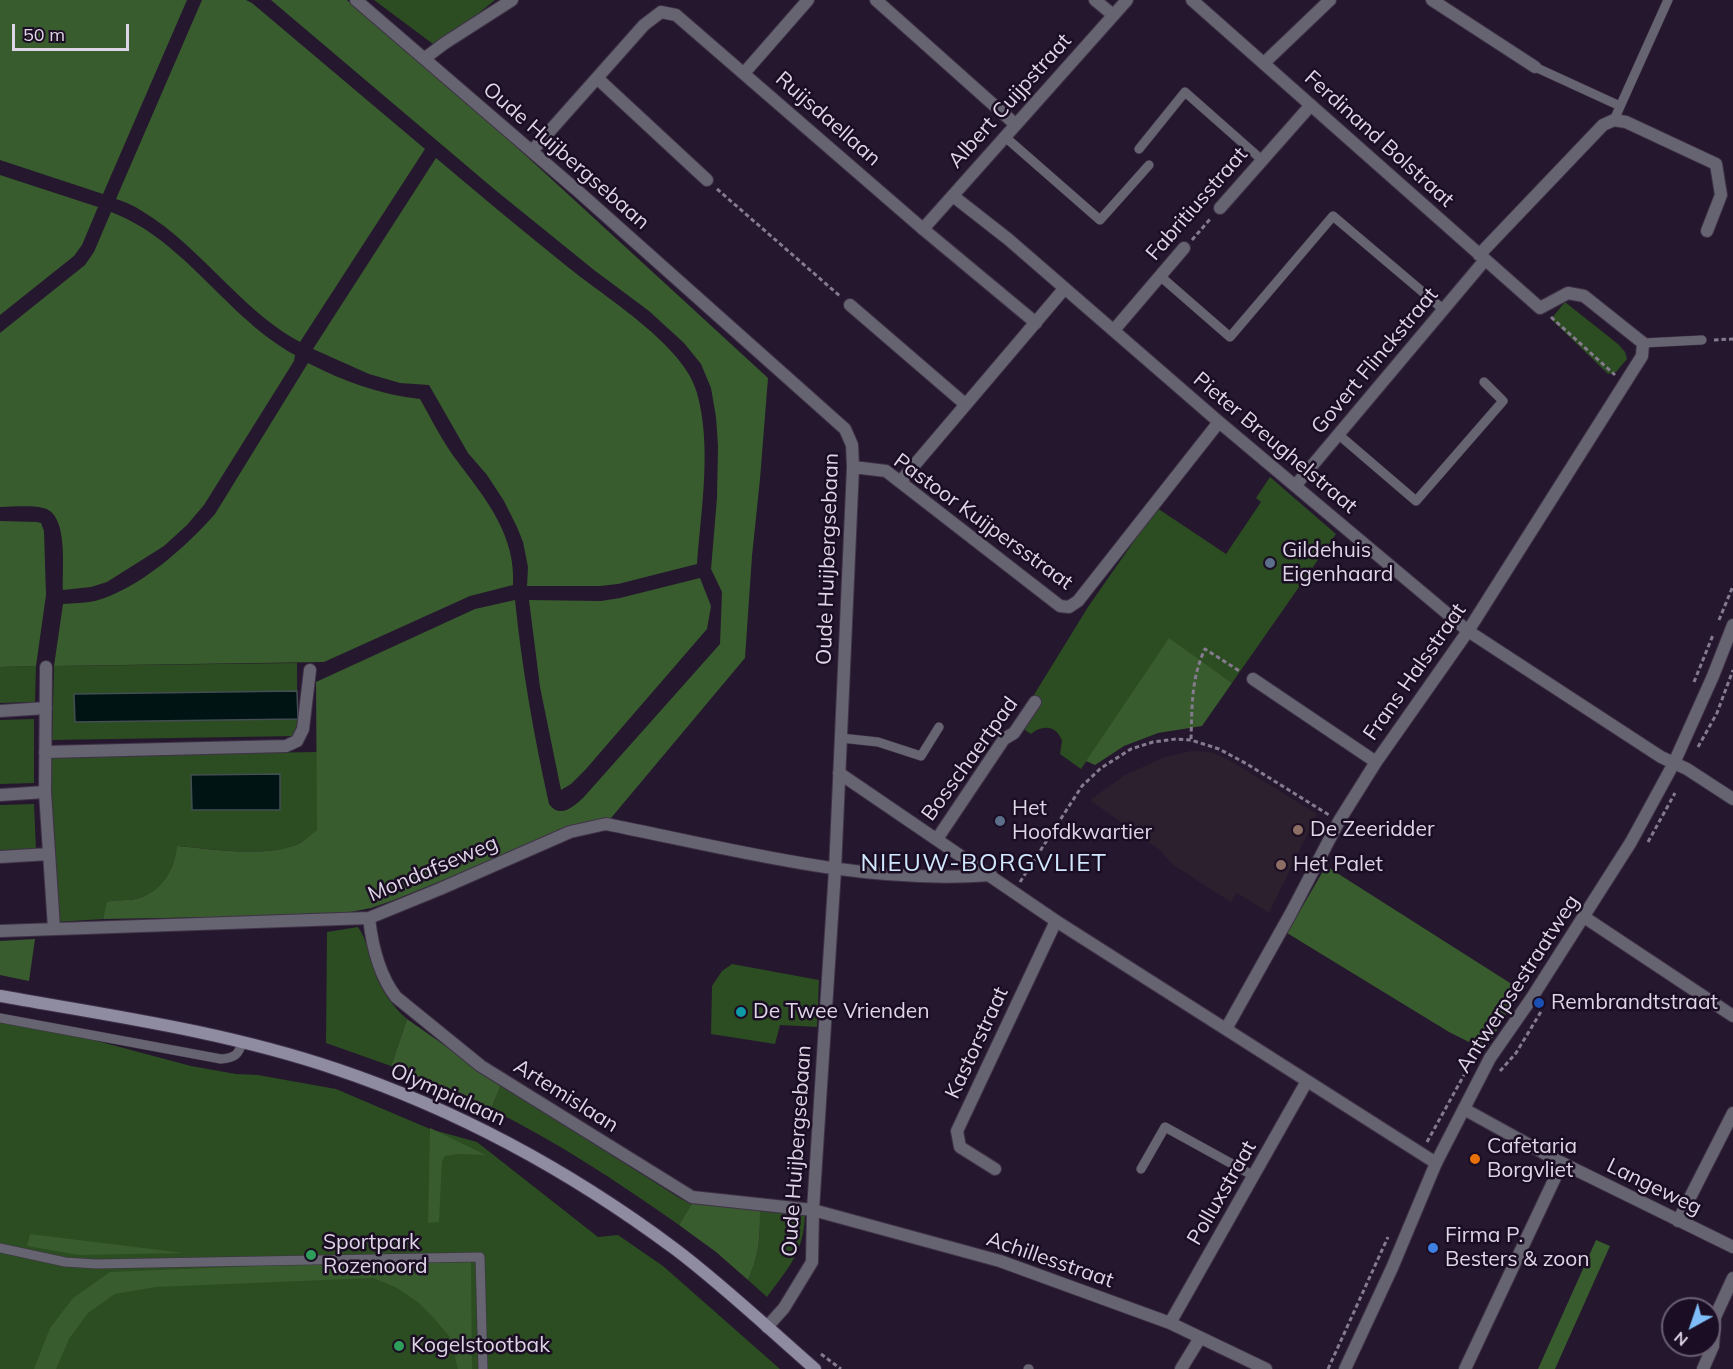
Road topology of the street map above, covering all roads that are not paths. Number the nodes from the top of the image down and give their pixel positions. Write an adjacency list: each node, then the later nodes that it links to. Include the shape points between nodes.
1 (356, 0): 12 (street, Oude Huijbergsebaan)
2 (512, 0): 12 (street)
3 (808, 0): 15 (street)
4 (876, 0): 20 (street)
5 (1095, 0): 11 (street)
6 (1127, 0): 11 (street, Albert Cuijpstraat)
7 (1192, 0): 13 (street, Ferdinand Bolstraat)
8 (1330, 0): 13 (street)
9 (1432, 0): 14 (street)
10 (1668, 0): 18 (lane)
11 (1113, 15): 20 (street, Albert Cuijpstraat)
12 (424, 58): 23 (street, Oude Huijbergsebaan)
13 (1264, 63): 17 (street, Ferdinand Bolstraat)
14 (1535, 67): 18 (lane)
15 (745, 72): 16 (street, Ruijsdaellaan, via 676,15 661,12 644,25); 29 (street, Ruijsdaellaan)
16 (597, 78): 23 (street, Ruijsdaellaan); 26 (street)
17 (1311, 105): 24 (street, Fabritiusstraat); 32 (street, Ferdinand Bolstraat)
18 (1620, 106): 19 (lane)
19 (1614, 120): 30 (street, via 1716,164 1721,195); 32 (street, Govert Flinckstraat, via 1604,125)
20 (1015, 124): 21 (street, Albert Cuijpstraat)
21 (1004, 136): 25 (lane, via 1100,220); 27 (street, Albert Cuijpstraat)
22 (1139, 149): 24 (lane, via 1185,92)
23 (532, 151): 45 (street, Oude Huijbergsebaan, via 844,429 852,446)
24 (1262, 160): 28 (street, Fabritiusstraat)
25 (1149, 165)
26 (707, 180)
27 (953, 196): 29 (street, Albert Cuijpstraat); 34 (street, Pieter Breughelstraat)
28 (1220, 207)
29 (923, 229): 37 (street, Ruijsdaellaan)
30 (1707, 231)
31 (1184, 248): 33 (street, Fabritiusstraat)
32 (1482, 257): 36 (street, Govert Flinckstraat); 40 (street, Ferdinand Bolstraat, via 1540,308 1568,293 1584,296)
33 (1160, 276): 36 (lane, via 1230,337 1333,216); 38 (street, Fabritiusstraat)
34 (1064, 289): 37 (street); 38 (street, Pieter Breughelstraat)
35 (850, 305): 42 (street)
36 (1444, 310): 44 (street, Govert Flinckstraat)
37 (1036, 323): 42 (street)
38 (1114, 330): 43 (street, Pieter Breughelstraat)
39 (1702, 340): 40 (lane)
40 (1643, 343): 49 (street, Frans Halsstraat, via 1642,357)
41 (1484, 382): 44 (lane, via 1503,401 1416,501)
42 (965, 404): 46 (street)
43 (1219, 422): 46 (street, Pastoor Kuijpersstraat, via 1078,601 1069,607 1060,606); 47 (street, Pieter Breughelstraat)
44 (1339, 435): 47 (street, Govert Flinckstraat)
45 (853, 467): 46 (street, Pastoor Kuijpersstraat, via 886,471); 57 (street, Oude Huijbergsebaan)
46 (900, 482)
47 (1295, 486): 49 (street, Pieter Breughelstraat)
48 (1733, 625): 60 (street, Antwerpsestraatweg)
49 (1468, 631): 59 (street, Frans Halsstraat); 60 (street, Pieter Breughelstraat)
50 (46, 667): 54 (street)
51 (310, 670): 58 (street, via 303,729 297,741 286,746)
52 (1253, 679): 59 (street)
53 (1035, 702): 65 (street, Bosschaertpad, via 1014,733 1004,739)
54 (46, 708): 55 (street); 58 (street)
55 (0, 711)
56 (939, 726): 57 (lane, via 921,756 878,742)
57 (841, 738): 61 (street, Oude Huijbergsebaan)
58 (45, 752): 62 (street)
59 (1376, 762): 78 (street, Frans Halsstraat, via 1339,821)
60 (1674, 763): 64 (street, Pieter Breughelstraat); 70 (street, Antwerpsestraatweg)
61 (839, 773): 65 (street); 68 (street, Oude Huijbergsebaan)
62 (45, 792): 63 (street); 66 (street)
63 (0, 795)
64 (1733, 799)
65 (937, 839): 69 (street)
66 (49, 854): 67 (street); 73 (street)
67 (0, 857)
68 (835, 870): 69 (street, via 956,878); 71 (street, Mondafseweg, via 606,824 552,839); 88 (street, Oude Huijbergsebaan)
69 (991, 875): 72 (street)
70 (1584, 917): 76 (street); 81 (street, Antwerpsestraatweg, via 1490,1058)
71 (369, 918): 73 (street, Mondafseweg); 88 (street, Artemislaan, via 386,984 396,998 481,1066 692,1197)
72 (1056, 921): 78 (street); 85 (street, Kastorstraat, via 957,1131 960,1147)
73 (54, 928): 74 (street, Mondafseweg)
74 (0, 931)
75 (0, 996): 79 (main road, Olympialaan)
76 (1733, 1016)
77 (0, 1018): 79 (lane, via 221,1059 233,1058)
78 (1226, 1029): 80 (street)
79 (242, 1042): 94 (main road, Olympialaan, via 337,1069 399,1092 533,1156 676,1250)
80 (1307, 1081): 83 (street); 87 (street, Polluxstraat)
81 (1464, 1109): 83 (street, Antwerpsestraatweg); 84 (street, Langeweg)
82 (1733, 1113): 89 (street)
83 (1436, 1162): 100 (street, Antwerpsestraatweg)
84 (1562, 1163): 89 (street, Langeweg); 101 (street)
85 (995, 1169)
86 (1141, 1169): 87 (lane, via 1165,1127)
87 (1254, 1176): 93 (street, Polluxstraat)
88 (813, 1210): 93 (street, Achillesstraat, via 1000,1261); 94 (street, Oude Huijbergsebaan, via 813,1262)
89 (1678, 1221): 90 (street, Langeweg)
90 (1733, 1247)
91 (0, 1248): 96 (lane, via 65,1262 96,1264 480,1257)
92 (1733, 1278): 102 (street, via 1715,1317 1713,1346)
93 (1170, 1323): 95 (street, Achillesstraat)
94 (767, 1327): 97 (main road, Olympialaan)
95 (1200, 1338): 98 (street); 99 (street, Achillesstraat)
96 (483, 1369)
97 (815, 1369)
98 (1181, 1369)
99 (1266, 1369)
100 (1346, 1369)
101 (1465, 1369)
102 (1703, 1369)

